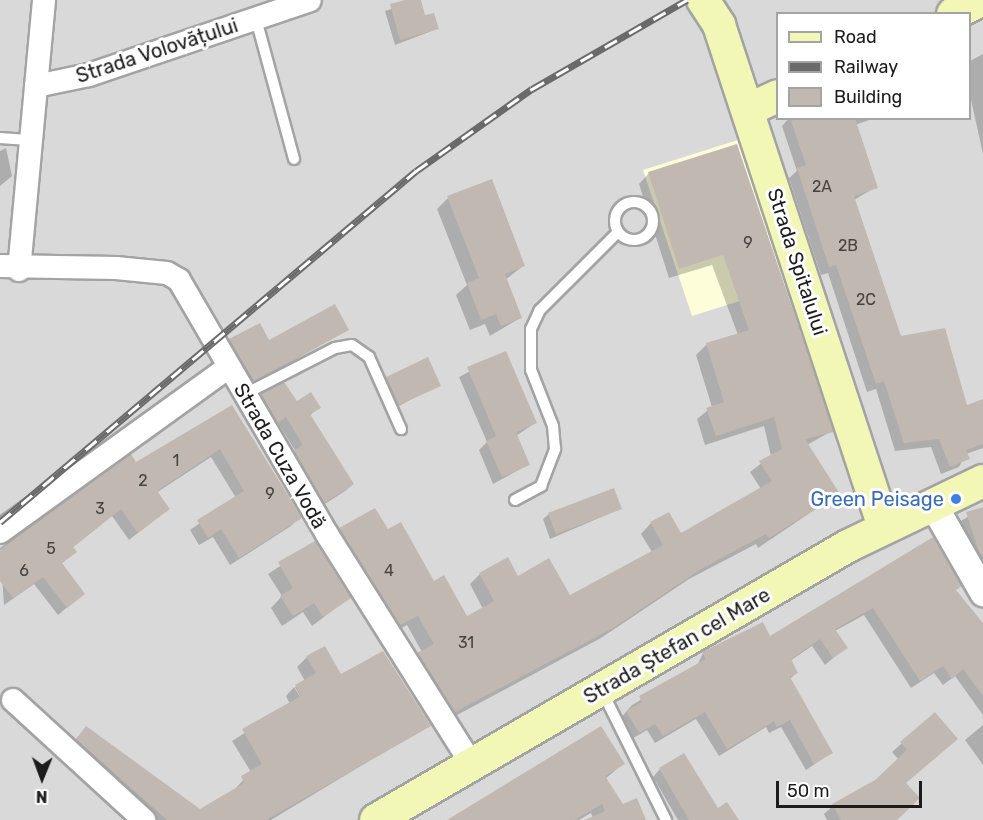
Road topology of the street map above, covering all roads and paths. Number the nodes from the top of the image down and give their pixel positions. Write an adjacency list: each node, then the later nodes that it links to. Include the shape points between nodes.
1 (44, 0): 7 (street)
2 (310, 0): 6 (street, Strada Volovățului)
3 (703, 0): 9 (main road, Strada Spitalului, via 719,25)
4 (982, 0): 5 (main road)
5 (957, 12)
6 (256, 18): 7 (street, Strada Volovățului, via 89,75); 12 (lane)
7 (36, 86): 11 (street)
8 (776, 96): 9 (main road)
9 (748, 110): 21 (main road, Strada Spitalului)
10 (0, 138): 11 (lane)
11 (32, 140): 14 (street)
12 (294, 159)
13 (618, 232): 19 (lane, via 547,302 531,329 531,370 553,426 555,449 541,486)
14 (10, 268): 15 (street, Strada Cuza Vodă, via 167,273 178,280)
15 (229, 367): 16 (street, Strada Cuza Vodă); 22 (street)
16 (244, 395): 17 (lane, via 335,348 352,345 369,357); 26 (street, Strada Cuza Vodă)
17 (401, 429)
18 (983, 481): 20 (main road, Strada Ștefan cel Mare)
19 (515, 500)
20 (932, 503): 21 (main road, Strada Ștefan cel Mare); 23 (street)
21 (885, 527): 24 (main road, Strada Ștefan cel Mare)
22 (0, 532)
23 (983, 592)
24 (601, 690): 26 (main road, Strada Ștefan cel Mare); 29 (lane)
25 (13, 700): 27 (street)
26 (472, 765): 28 (main road, Strada Ștefan cel Mare)
27 (144, 820)
28 (376, 820)
29 (666, 820)

